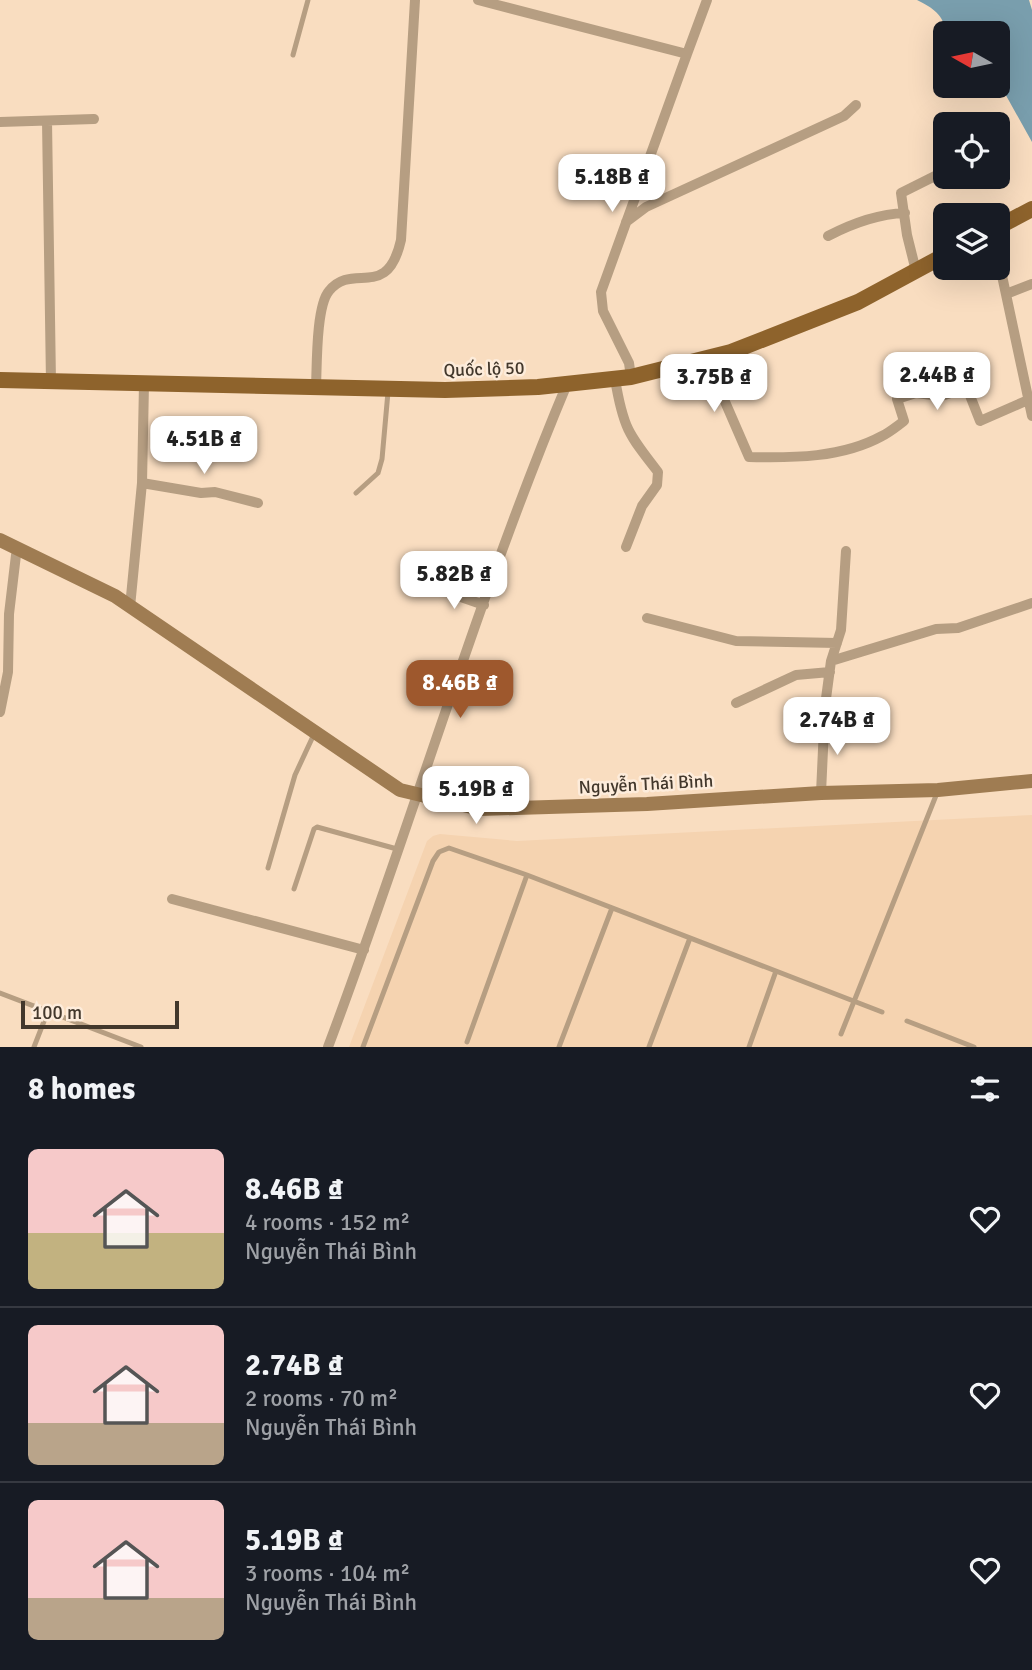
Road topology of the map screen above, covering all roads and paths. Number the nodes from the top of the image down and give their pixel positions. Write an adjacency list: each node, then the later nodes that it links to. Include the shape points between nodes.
1 (308, 0): 7 (lane)
2 (478, 0): 5 (street)
3 (707, 0): 6 (street)
4 (416, 2): 31 (street, via 397,256 382,275 342,281 328,291 321,312)
5 (501, 4): 6 (street)
6 (687, 54): 16 (street)
7 (293, 55)
8 (856, 106): 16 (street, via 844,116 646,207)
9 (94, 119): 10 (street)
10 (47, 121): 11 (street); 28 (street)
11 (0, 122)
12 (933, 177): 14 (street, via 901,193)
13 (1032, 209): 15 (main road)
14 (905, 213): 17 (street, via 866,219); 19 (street)
15 (1010, 221)
16 (625, 222): 26 (street, via 601,292 603,311 629,363)
17 (828, 236)
18 (933, 262): 19 (main road, Quốc lộ 50)
19 (916, 271): 23 (main road, Quốc lộ 50, via 858,302)
20 (1003, 280): 22 (street)
21 (1032, 284): 22 (street)
22 (1006, 294): 25 (street)
23 (706, 358): 26 (main road, Quốc lộ 50); 33 (street, via 749,457 838,452 882,436 904,421 897,399 916,393 941,396 967,388 980,421)
24 (1032, 358): 25 (street)
25 (1020, 363): 33 (street)
26 (623, 378): 30 (main road, Quốc lộ 50); 39 (street, via 620,411 627,430 658,472 657,485 642,506)
27 (0, 380): 28 (main road, Quốc lộ 50)
28 (51, 382): 29 (main road, Quốc lộ 50)
29 (144, 384): 31 (main road, Quốc lộ 50); 35 (street)
30 (567, 384): 32 (main road, Quốc lộ 50); 44 (street)
31 (316, 387): 32 (main road, Quốc lộ 50)
32 (388, 389): 36 (lane, via 378,473)
33 (1028, 400): 34 (street)
34 (1032, 416)
35 (142, 483): 37 (street, via 215,492); 45 (street)
36 (356, 493)
37 (258, 503)
38 (0, 541): 40 (street, Nguyễn Thái Bình)
39 (626, 547)
40 (19, 550): 45 (street, Nguyễn Thái Bình); 50 (street)
41 (846, 551): 47 (street)
42 (435, 588): 44 (street)
43 (1032, 603): 48 (street, via 958,628 936,629)
44 (484, 605): 55 (street)
45 (130, 607): 51 (street, Nguyễn Thái Bình)
46 (647, 618): 47 (street, via 736,640)
47 (837, 643): 48 (street)
48 (830, 667): 49 (street, via 796,675); 54 (street)
49 (736, 703)
50 (0, 712)
51 (315, 732): 55 (street, Nguyễn Thái Bình, via 400,790); 57 (lane, via 295,775)
52 (1032, 781): 53 (street, Nguyễn Thái Bình)
53 (938, 790): 54 (street, Nguyễn Thái Bình); 66 (lane)
54 (821, 793): 55 (street, Nguyễn Thái Bình, via 480,809)
55 (417, 794): 56 (street)
56 (397, 849): 59 (lane, via 317,827); 63 (street)
57 (268, 868)
58 (527, 876): 61 (lane); 71 (lane); 75 (lane, via 449,848 439,852)
59 (294, 889)
60 (172, 899): 63 (street)
61 (612, 908): 62 (lane); 76 (lane)
62 (690, 938): 64 (lane); 77 (lane)
63 (364, 950): 74 (street)
64 (776, 971): 66 (lane); 78 (lane)
65 (0, 993): 67 (lane)
66 (853, 1001): 68 (lane); 70 (lane)
67 (48, 1011): 72 (lane); 73 (lane)
68 (882, 1012)
69 (907, 1021): 79 (lane)
70 (841, 1034)
71 (467, 1042)
72 (34, 1047)
73 (141, 1047)
74 (328, 1047)
75 (363, 1047)
76 (559, 1047)
77 (649, 1047)
78 (749, 1047)
79 (974, 1047)

